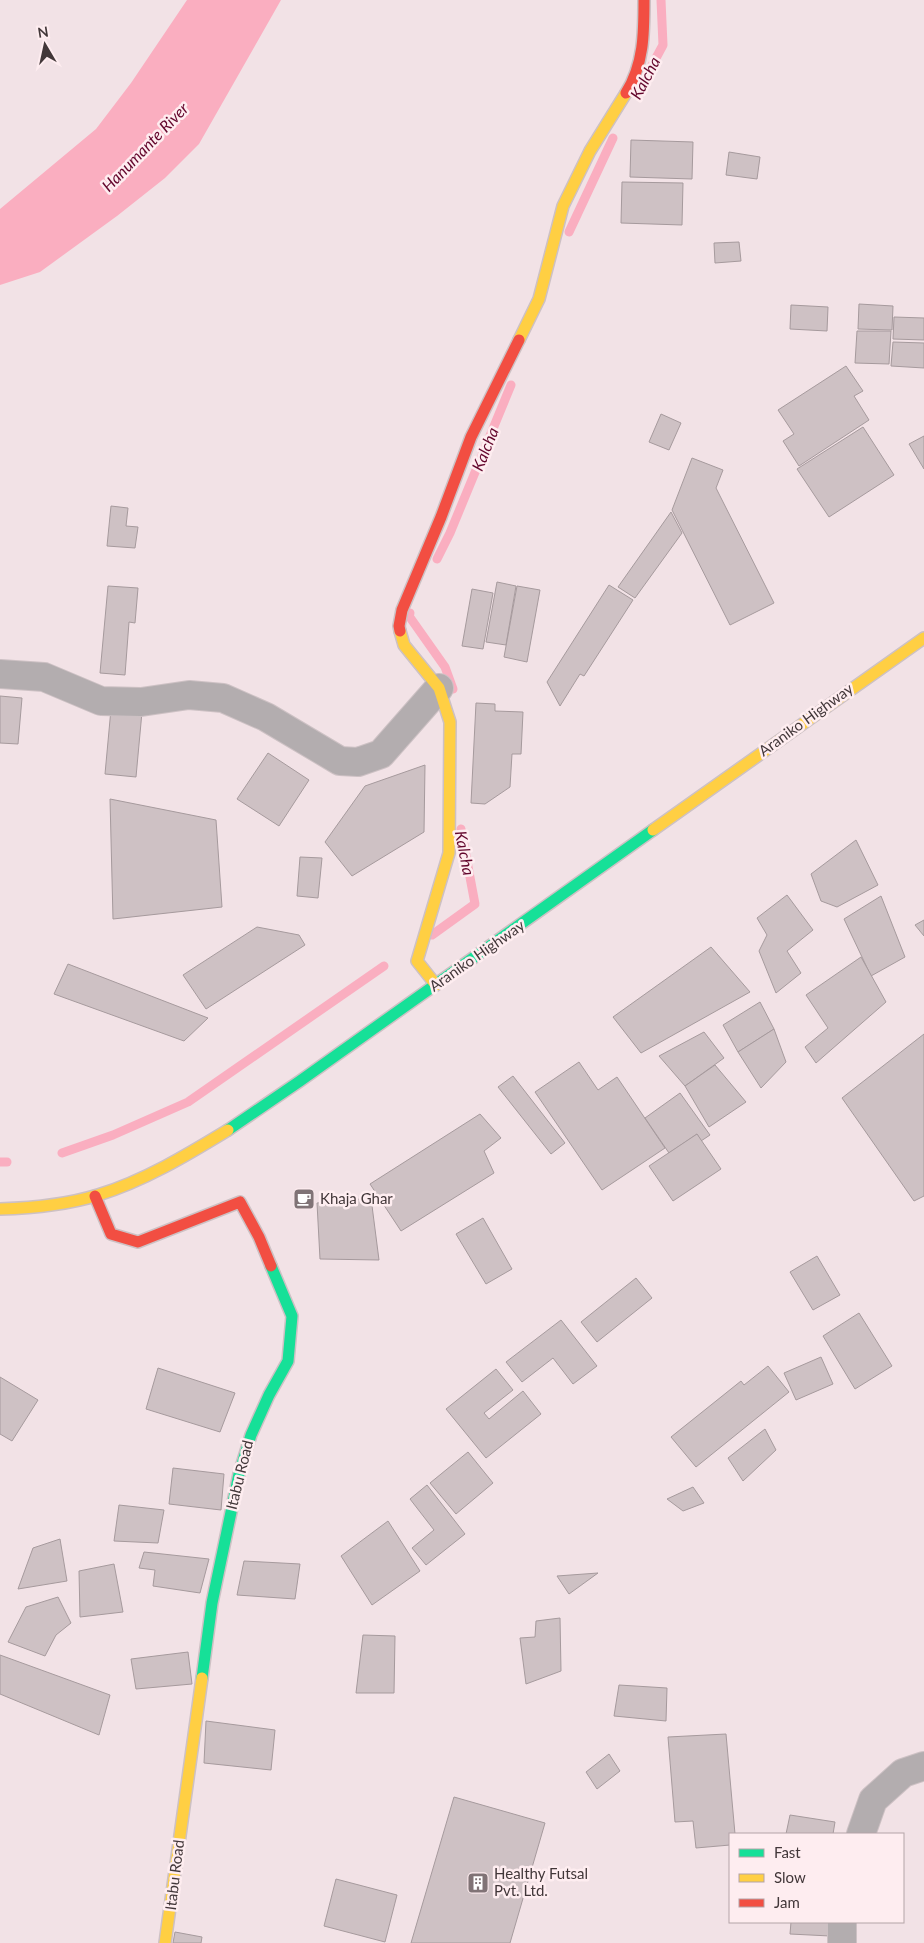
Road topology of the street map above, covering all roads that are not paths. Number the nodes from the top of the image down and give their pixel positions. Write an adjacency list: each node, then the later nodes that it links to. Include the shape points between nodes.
1 (644, 0): 4 (main road, via 641,58 633,82 590,152 563,206 539,300 471,437 402,610 399,626 404,645)
2 (924, 638): 5 (main road, Araniko Highway)
3 (0, 674): 4 (street, via 44,677 101,700 141,702 189,695 223,698 266,717 340,761 358,762 381,754)
4 (439, 688): 5 (main road, via 450,722 448,853 417,961)
5 (436, 985): 6 (main road, Araniko Highway, via 206,1145 128,1184)
6 (95, 1196): 7 (main road, Araniko Highway, via 35,1208); 11 (main road, Itabu Road, via 111,1234 138,1242 240,1202 259,1237 292,1316 288,1361 251,1434 239,1474 214,1594)
7 (0, 1209)
8 (924, 1766): 9 (street, via 903,1773 874,1800)
9 (861, 1833)
10 (842, 1923): 12 (street)
11 (165, 1943)
12 (842, 1943)

